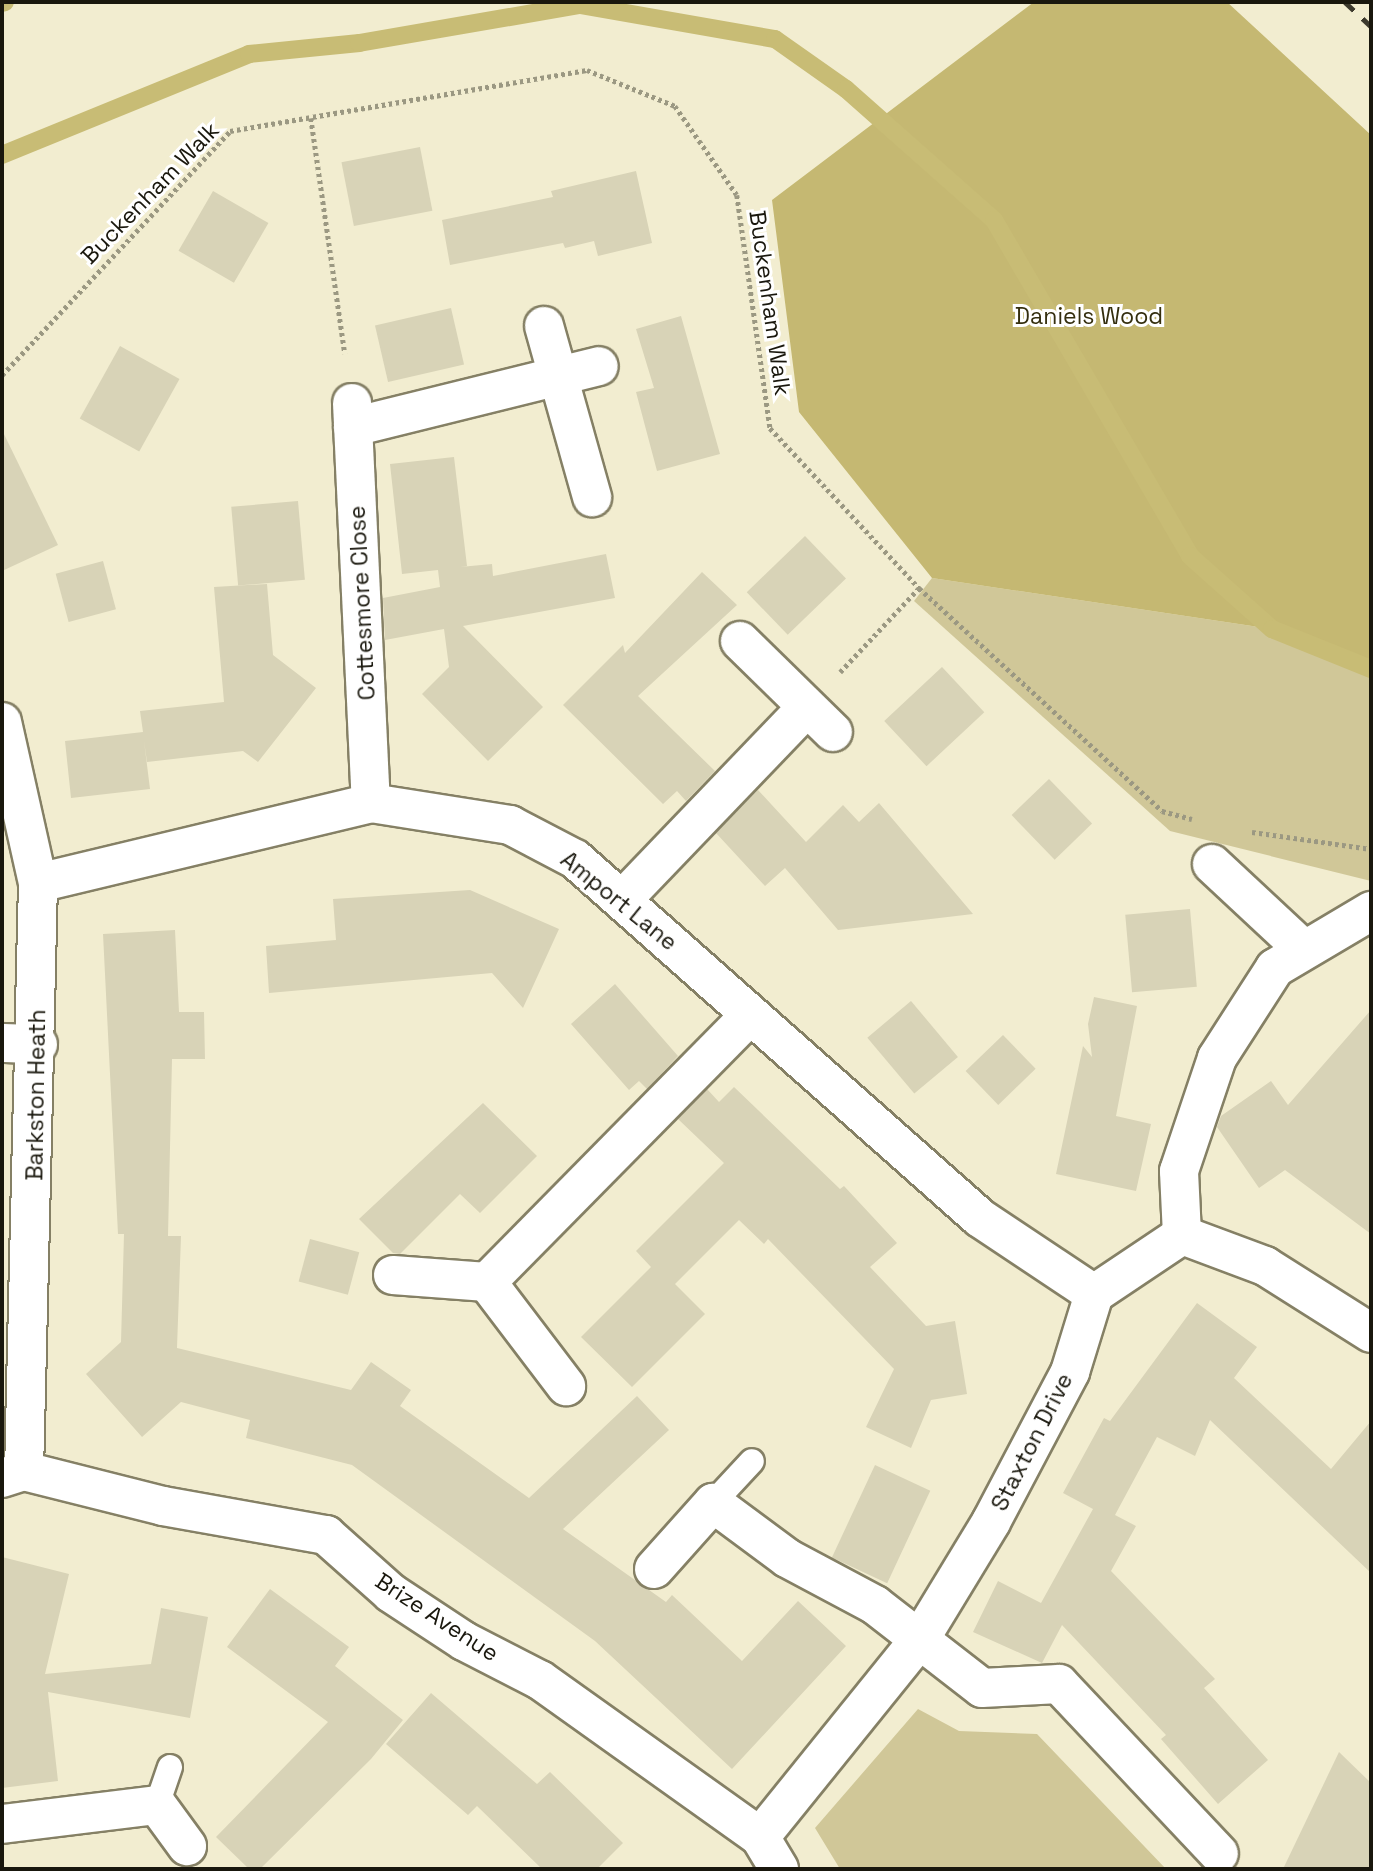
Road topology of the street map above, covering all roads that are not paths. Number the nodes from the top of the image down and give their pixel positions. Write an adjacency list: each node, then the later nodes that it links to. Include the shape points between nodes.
1 (544, 326): 3 (street)
2 (599, 366): 3 (street)
3 (555, 377): 4 (street); 7 (street, Cottesmore Close, via 353,415)
4 (593, 497)
5 (740, 641): 10 (street, via 819,721)
6 (2, 722): 9 (street, Barkston Heath)
7 (371, 803): 9 (street, Amport Lane); 10 (street, Amport Lane, via 510,825 575,859)
8 (1212, 864): 12 (street)
9 (38, 883): 14 (street, Barkston Heath)
10 (624, 898): 13 (street, Amport Lane)
11 (1371, 911): 12 (street)
12 (1302, 948): 15 (street, via 1275,968 1217,1058 1179,1171)
13 (750, 1015): 17 (street); 18 (street, Amport Lane, via 981,1218)
14 (20, 1043): 22 (street, Barkston Heath)
15 (1182, 1235): 18 (street); 19 (street, via 1265,1266)
16 (393, 1275): 17 (street)
17 (487, 1282): 20 (street)
18 (1094, 1294): 25 (street, Staxton Drive, via 1070,1372 992,1522)
19 (1371, 1333)
20 (566, 1386)
21 (752, 1461): 23 (lane)
22 (13, 1475): 29 (street, Brize Avenue, via 326,1535 391,1593 464,1641 540,1680)
23 (713, 1503): 24 (street); 25 (street, via 787,1558 875,1605)
24 (654, 1569)
25 (920, 1639): 29 (street, Staxton Drive); 31 (street, via 982,1688 1059,1684)
26 (170, 1767): 27 (lane)
27 (157, 1805): 28 (street); 30 (street)
28 (2, 1824)
29 (760, 1837): 32 (street, Brize Avenue)
30 (187, 1846)
31 (1219, 1854)
32 (779, 1869)

